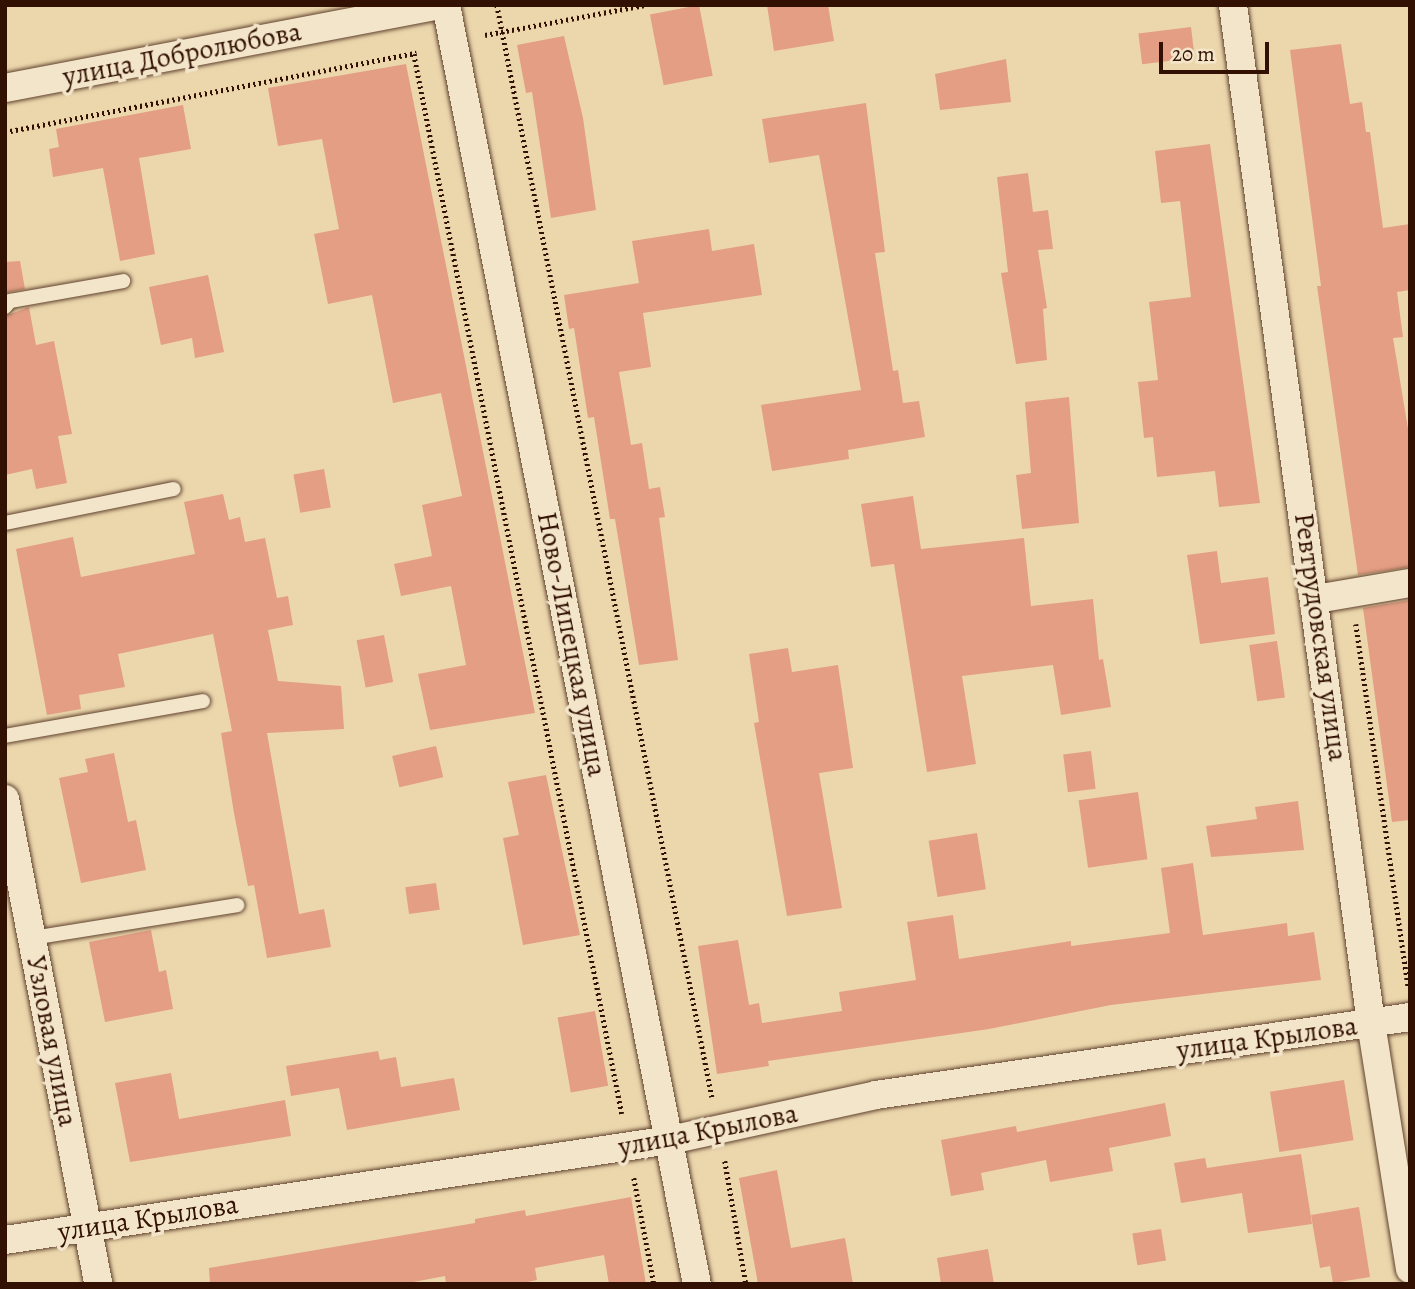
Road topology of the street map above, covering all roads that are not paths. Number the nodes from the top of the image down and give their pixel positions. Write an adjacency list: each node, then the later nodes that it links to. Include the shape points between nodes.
1 (444, 5): 3 (street, улица Добролюбова); 17 (street, Ново-Липецкая улица)
2 (1233, 5): 9 (street, Ревтрудовская улица)
3 (5, 88)
4 (123, 281): 5 (lane, via 10,301)
5 (5, 307)
6 (174, 489): 7 (lane)
7 (5, 523)
8 (1410, 583): 9 (street)
9 (1316, 599): 16 (street, Ревтрудовская улица)
10 (203, 701): 11 (lane)
11 (5, 736)
12 (5, 799): 14 (street, Узловая улица)
13 (237, 905): 14 (lane)
14 (32, 938): 18 (street, Узловая улица)
15 (1410, 1017): 16 (street, улица Крылова)
16 (1371, 1023): 17 (street, улица Крылова, via 876,1096); 20 (street, Ревтрудовская улица)
17 (670, 1140): 18 (street, улица Крылова); 22 (street, Ново-Липецкая улица)
18 (89, 1227): 19 (street, улица Крылова); 21 (street, Узловая улица)
19 (5, 1240)
20 (1410, 1269)
21 (98, 1284)
22 (697, 1284)

